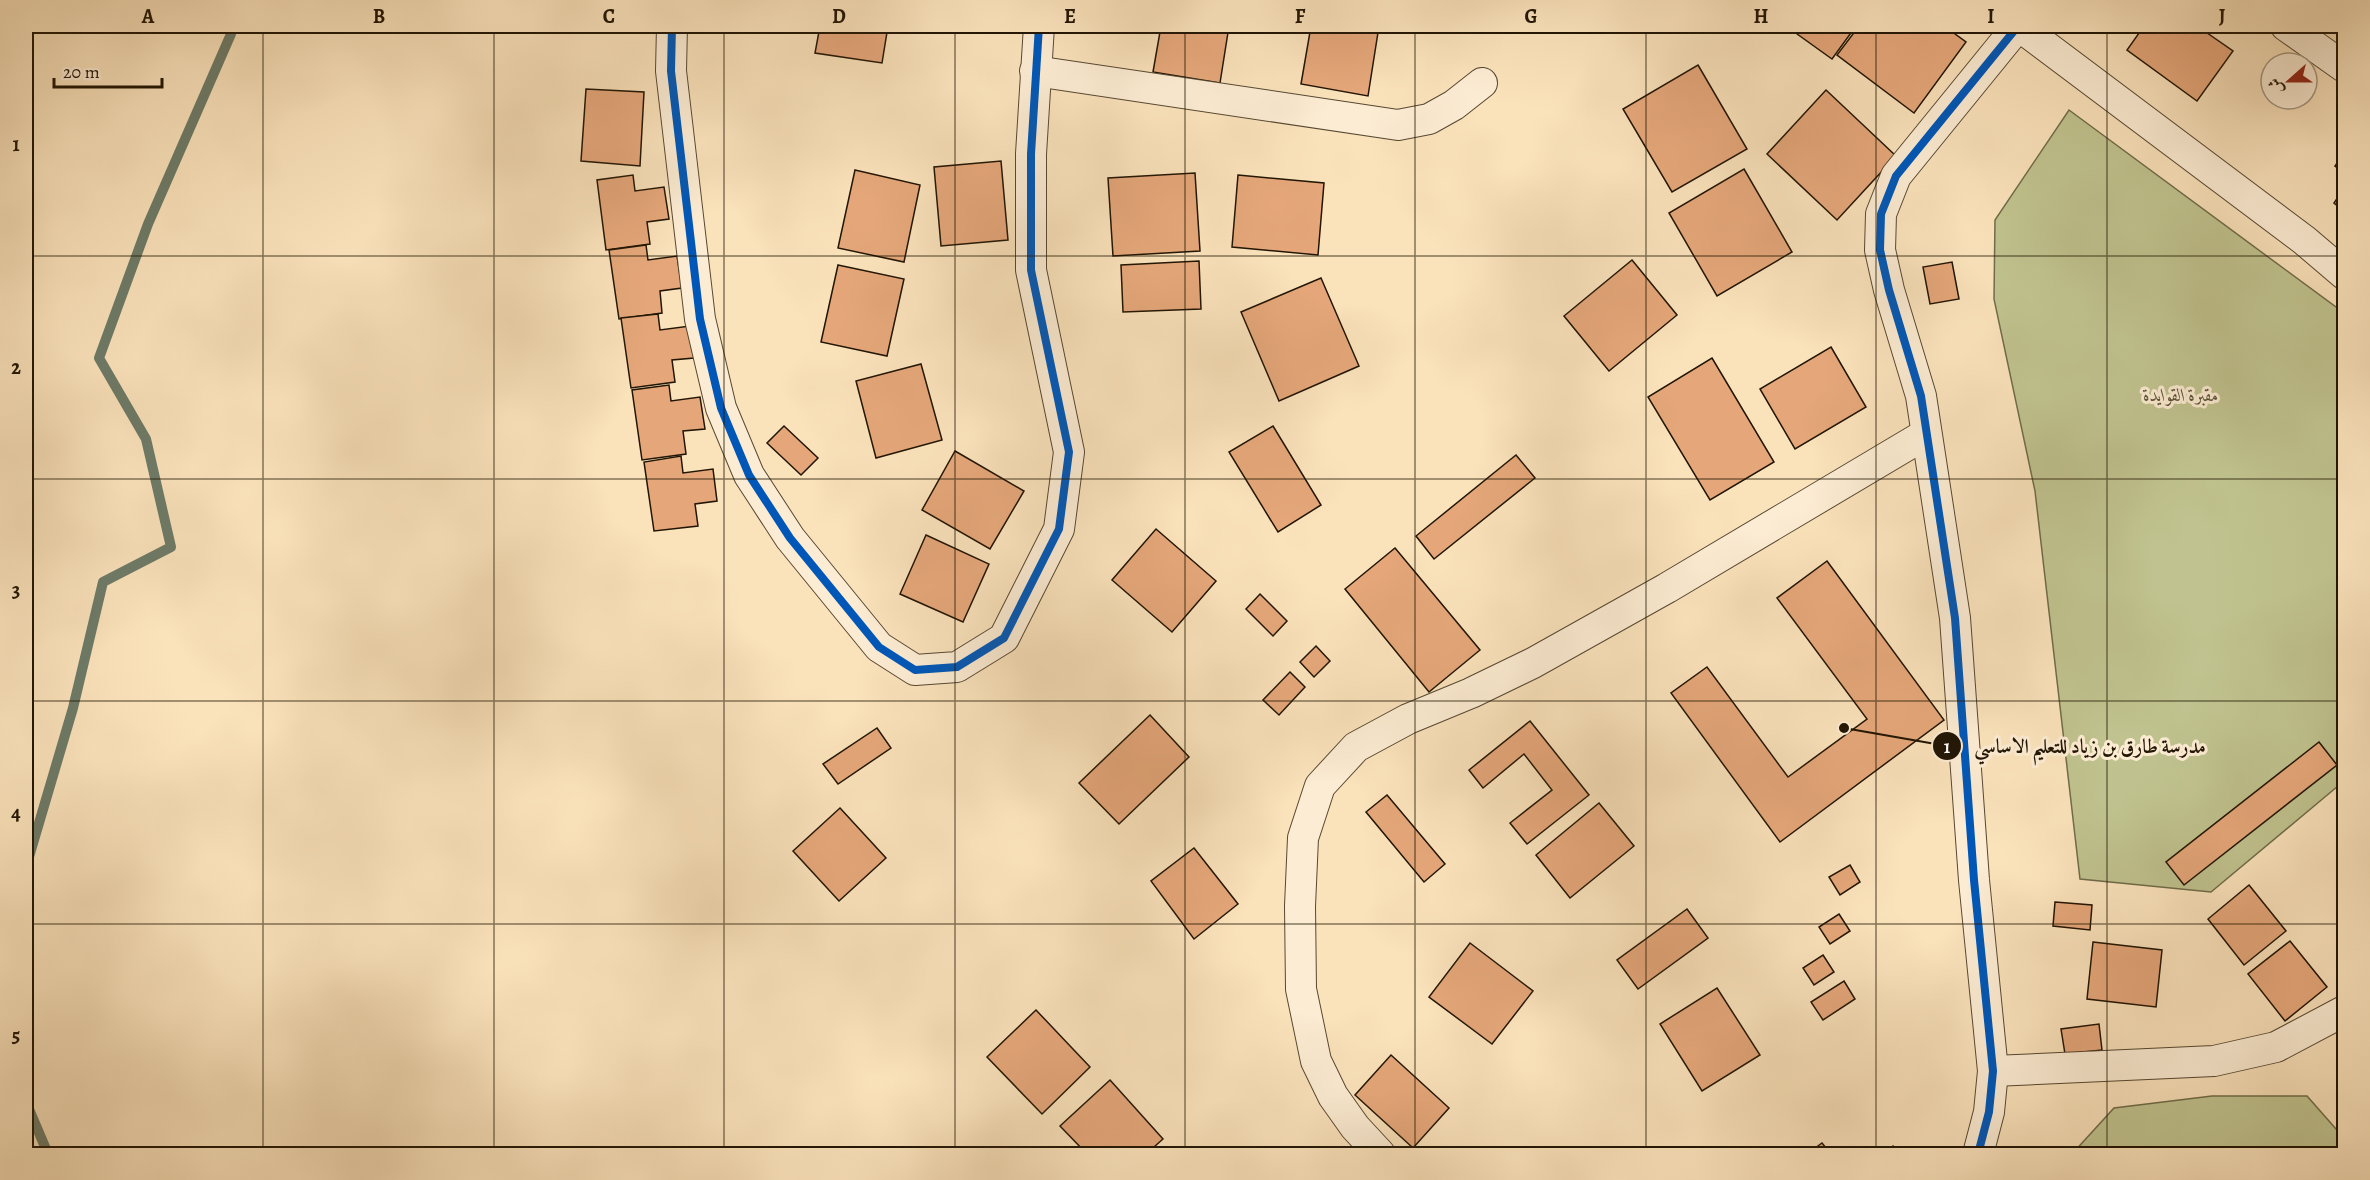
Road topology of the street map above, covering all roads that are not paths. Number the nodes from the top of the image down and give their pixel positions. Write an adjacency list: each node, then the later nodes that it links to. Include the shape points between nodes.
1 (672, 26): 6 (street, via 671,71 700,319 722,408 749,475 790,538 879,647 915,670 957,667 1004,638 1059,529 1069,452 1031,270)
2 (1039, 26): 6 (street)
3 (2018, 26): 8 (street); 9 (street, via 1896,176 1881,214 1880,250 1921,396)
4 (2286, 26): 5 (street)
5 (2344, 67)
6 (1035, 71): 7 (street, via 1398,125 1428,119)
7 (1482, 83)
8 (2344, 274)
9 (1926, 434): 11 (street, via 1955,618); 12 (street, via 1533,663 1408,719 1356,747 1320,786 1303,838 1301,989 1316,1061 1333,1096)
10 (2344, 1011): 11 (street, via 2276,1047 2214,1061)
11 (1993, 1071): 13 (street, via 1989,1112)
12 (1380, 1155)
13 (1978, 1155)

